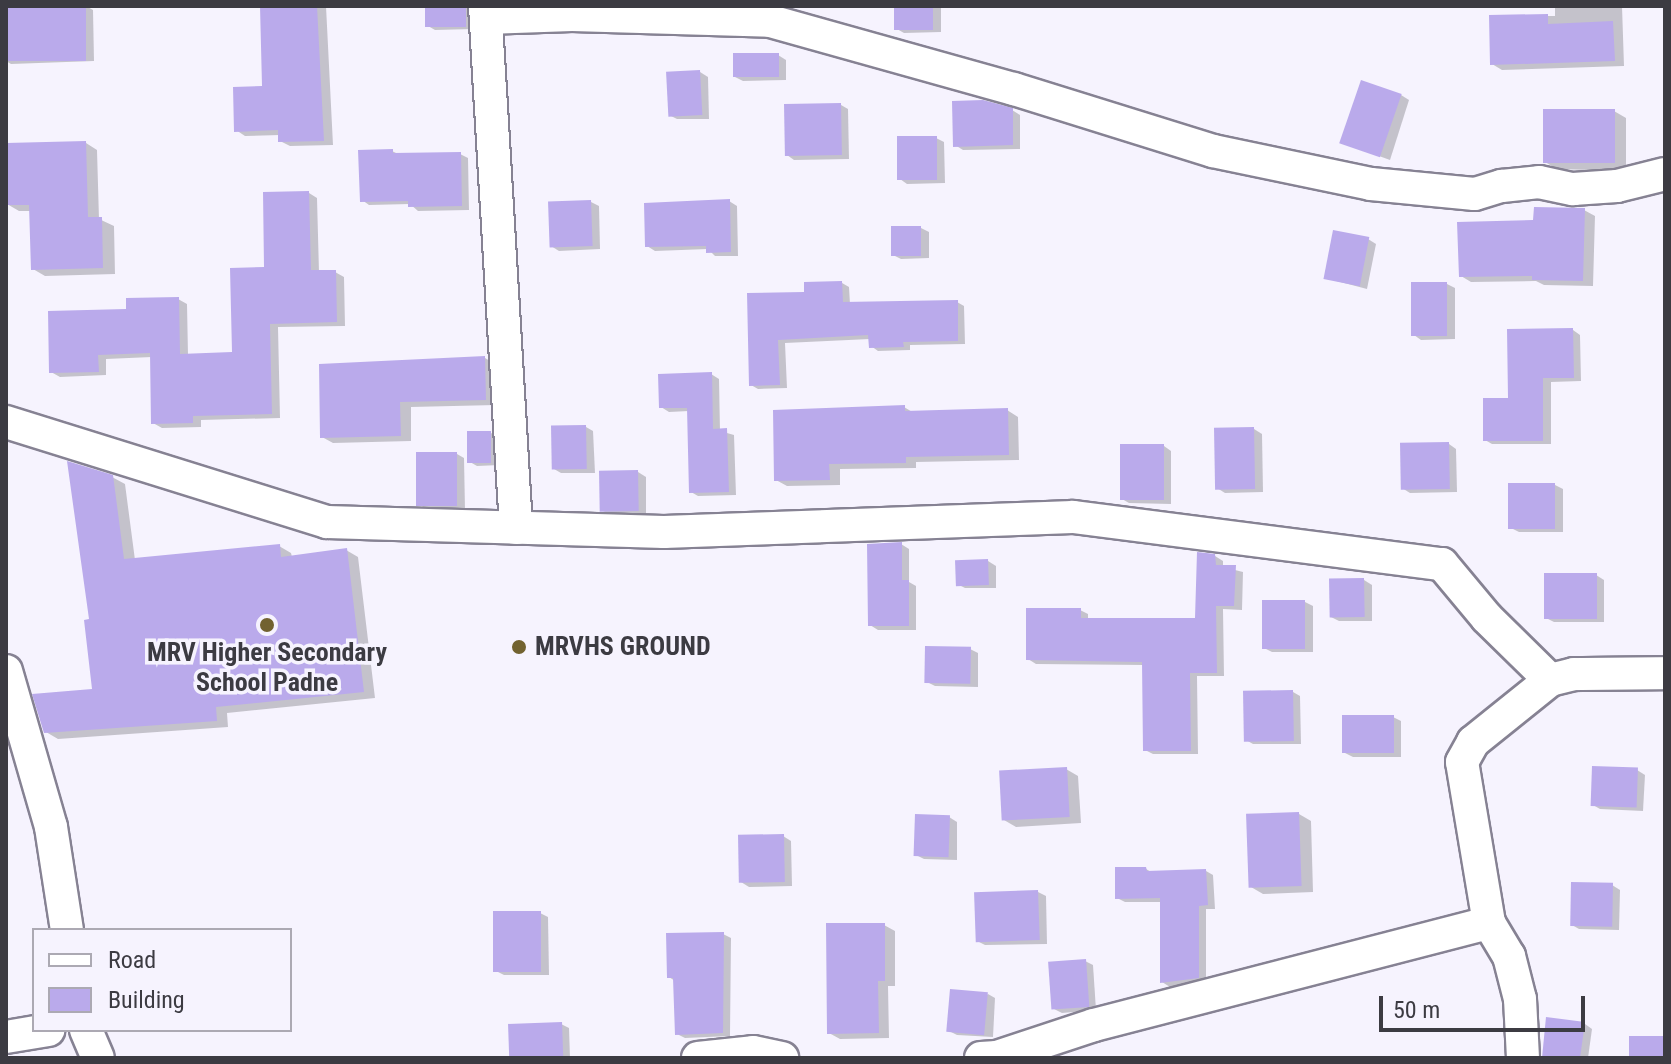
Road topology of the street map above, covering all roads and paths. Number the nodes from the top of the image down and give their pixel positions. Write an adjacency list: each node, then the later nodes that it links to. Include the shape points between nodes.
1 (486, 12): 2 (street, via 770,21 1213,151 1371,184 1475,194 1539,182 1573,189 1617,186); 4 (street)
2 (1665, 174)
3 (6, 422): 4 (street, via 327,522)
4 (516, 528): 7 (street, via 664,532 1073,517 1442,564)
5 (6, 671): 9 (street, via 51,827)
6 (1665, 673): 7 (street, via 1574,674)
7 (1550, 680): 8 (street, via 1473,742 1462,762)
8 (1489, 923): 16 (street); 17 (street, via 1509,956 1520,999)
9 (67, 928)
10 (36, 1032): 12 (street)
11 (87, 1032): 13 (street)
12 (6, 1037)
13 (98, 1058)
14 (698, 1058): 15 (street, via 753,1052)
15 (782, 1058)
16 (981, 1058)
17 (1523, 1058)

